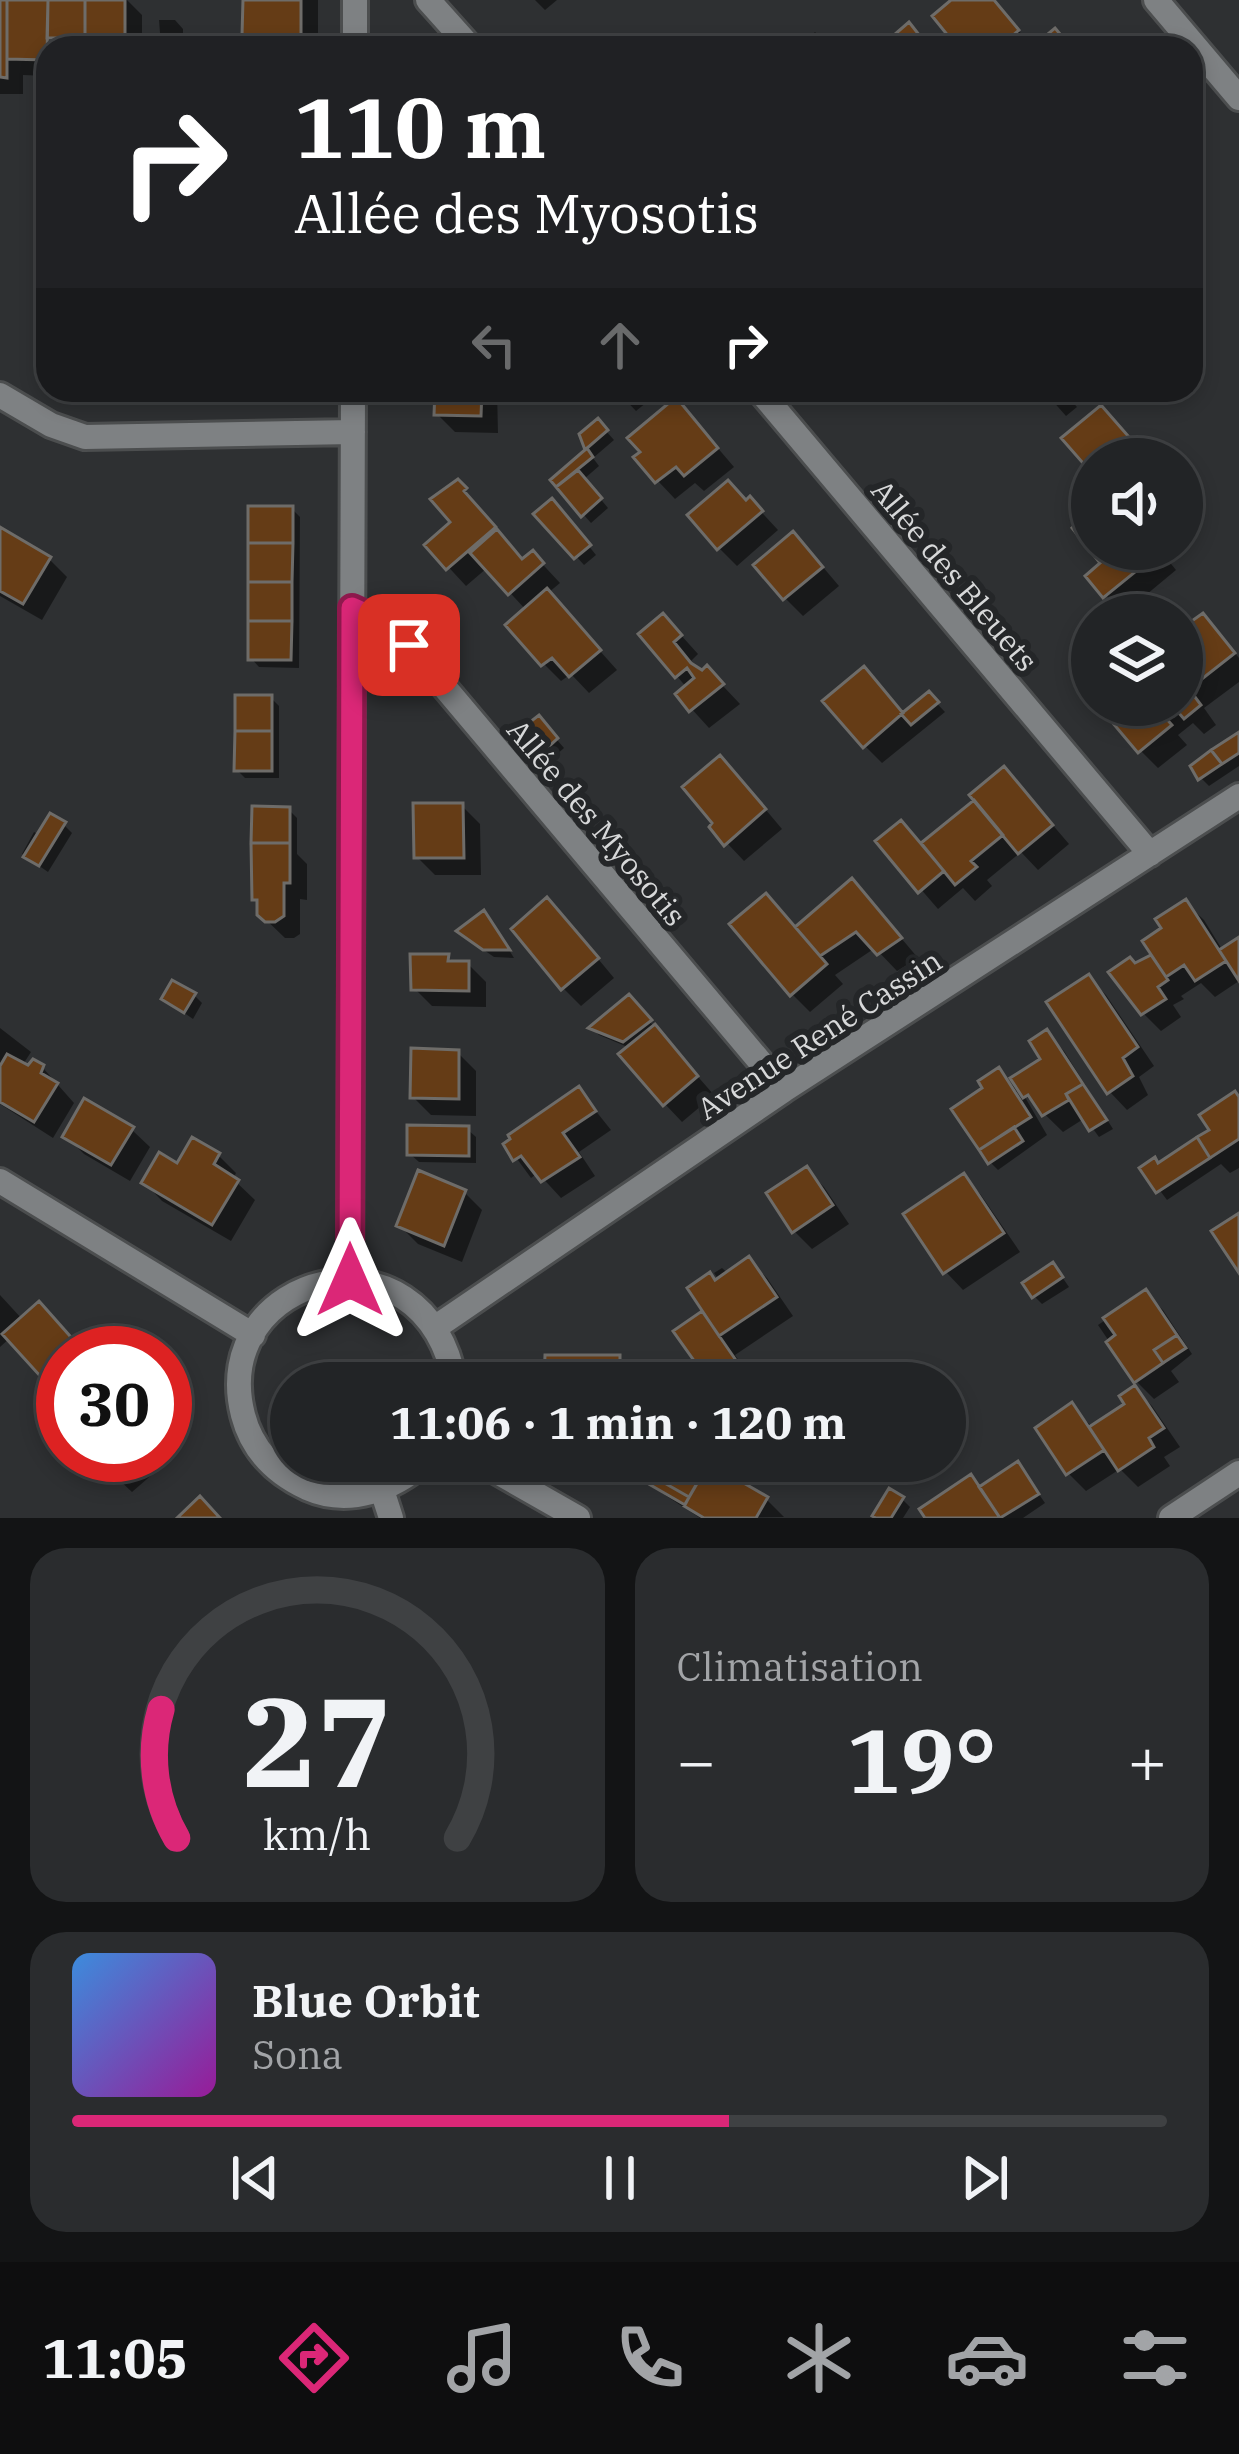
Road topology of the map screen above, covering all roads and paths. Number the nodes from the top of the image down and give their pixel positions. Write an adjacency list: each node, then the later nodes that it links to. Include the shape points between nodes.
1 (355, 0): 4 (street)
2 (428, 0): 5 (street)
3 (1156, 0): 6 (street)
4 (355, 36)
5 (460, 36)
6 (1186, 36)
7 (1203, 55): 8 (street)
8 (1239, 98)
9 (0, 395): 12 (street, via 85,437)
10 (353, 402): 12 (street)
11 (770, 402): 15 (street, Allée des Bleuets)
12 (353, 432): 13 (street)
13 (352, 608): 16 (street, Allée des Myosotis, via 409,645); 18 (street)
14 (1239, 796): 15 (street, Avenue René Cassin)
15 (1150, 854): 16 (street, Avenue René Cassin)
16 (784, 1090): 19 (street, Avenue René Cassin)
17 (0, 1181): 20 (street)
18 (350, 1280): 19 (street, via 383,1286); 20 (street, via 293,1294)
19 (436, 1327): 21 (street)
20 (253, 1335): 25 (street, via 239,1398 263,1457 317,1492)
21 (451, 1362)
22 (1239, 1473): 28 (street)
23 (397, 1482): 25 (street)
24 (515, 1482): 27 (street)
25 (382, 1490): 26 (street)
26 (391, 1518)
27 (578, 1518)
28 (1171, 1518)

